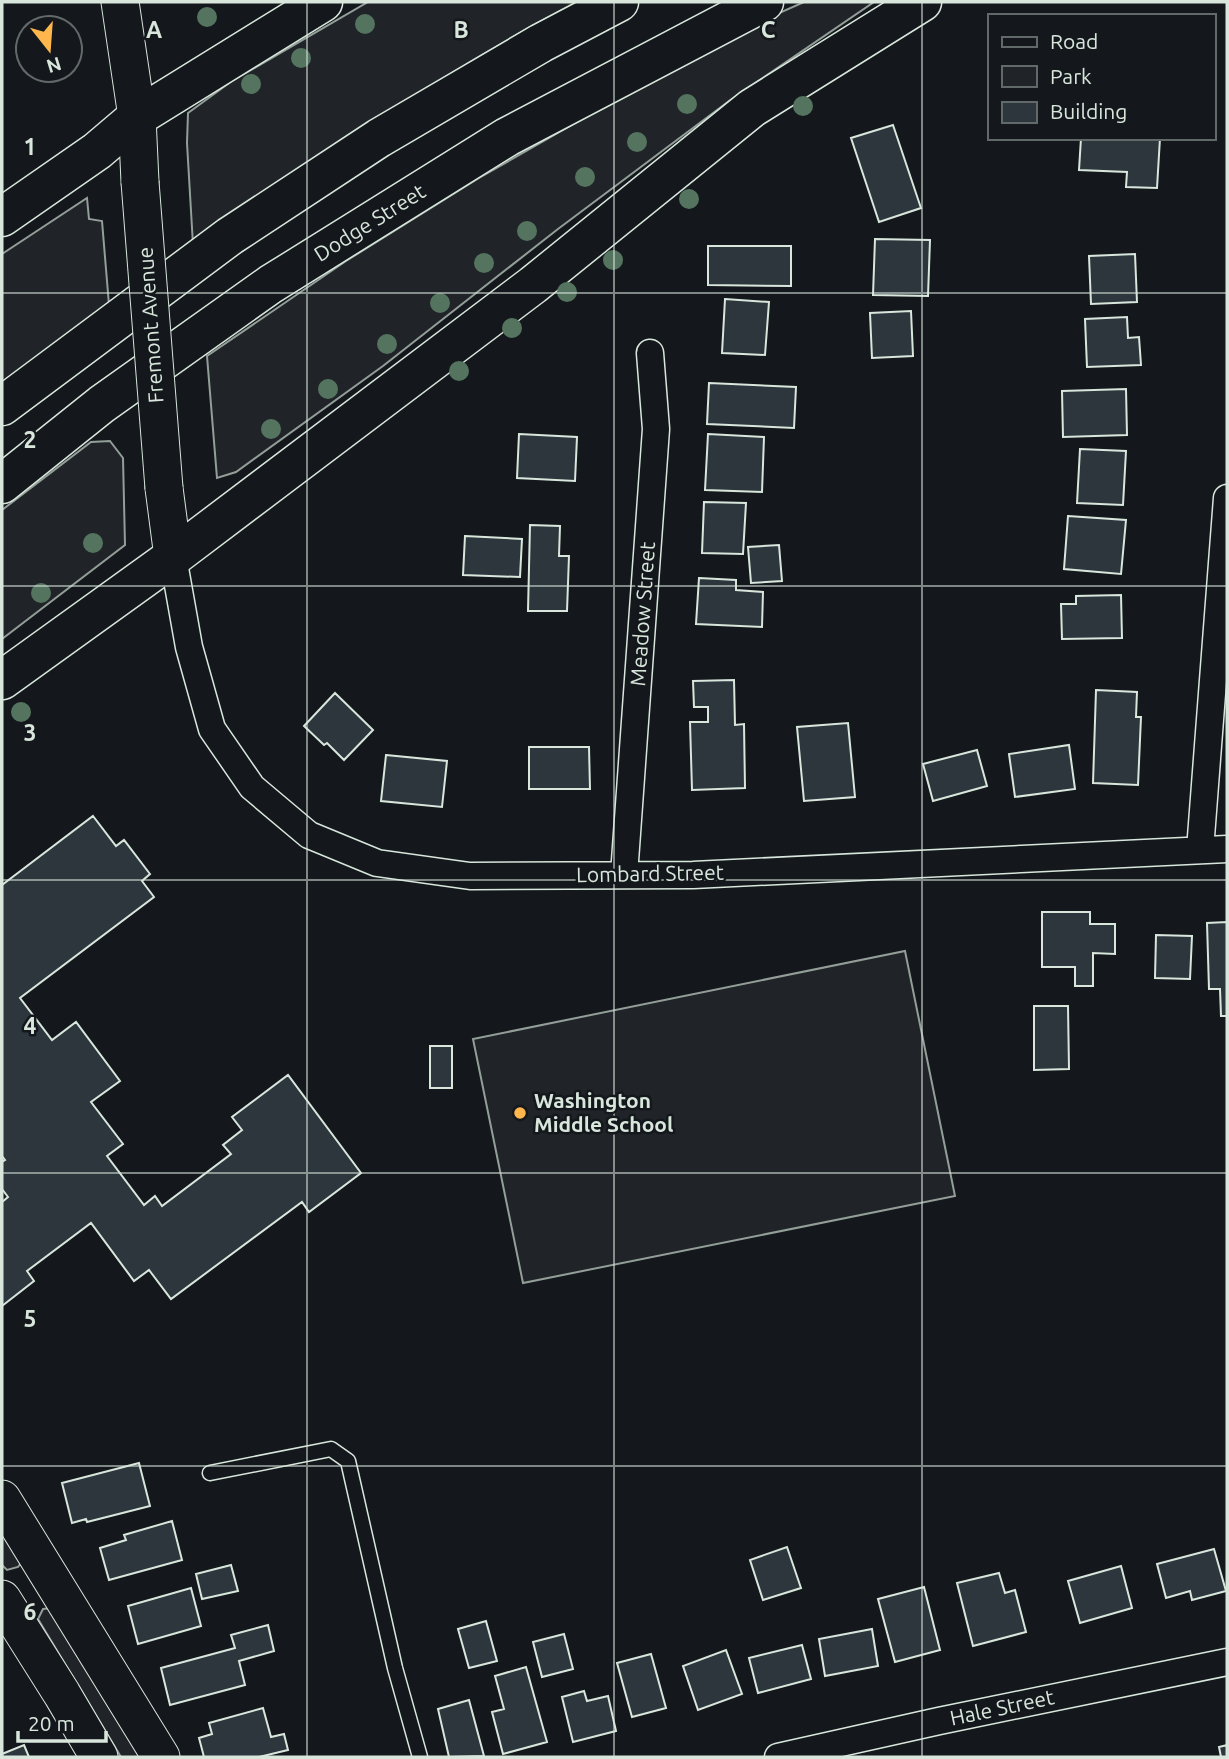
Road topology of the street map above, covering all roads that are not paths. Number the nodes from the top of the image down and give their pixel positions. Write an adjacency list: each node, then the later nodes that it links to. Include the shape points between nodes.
1 (120, 2): 6 (main road, Fremont Avenue)
2 (323, 2): 6 (main road)
3 (620, 2): 9 (main road, via 367,145 230,236)
4 (764, 2): 10 (main road, Dodge Street, via 507,137 271,284 102,404)
5 (922, 2): 12 (main road, via 752,108 533,285)
6 (137, 117): 7 (main road); 12 (main road, Fremont Avenue, bridge)
7 (2, 217)
8 (650, 353): 17 (street, Meadow Street, via 656,429)
9 (2, 406)
10 (2, 484)
11 (1227, 498): 16 (street)
12 (173, 558): 13 (street, Fremont Avenue); 14 (main road)
13 (189, 648): 17 (street, Lombard Street, via 212,729 252,787 309,835 377,863 470,876)
14 (2, 680)
15 (1227, 849): 16 (street, Lombard Street)
16 (1200, 850): 17 (street, Lombard Street)
17 (624, 875)
18 (210, 1472): 24 (lane, via 331,1450 348,1461)
19 (2, 1499): 23 (main road)
20 (2, 1599): 22 (main road)
21 (1227, 1662): 25 (street, Hale Street)
22 (99, 1757)
23 (160, 1757)
24 (420, 1757)
25 (778, 1757)

